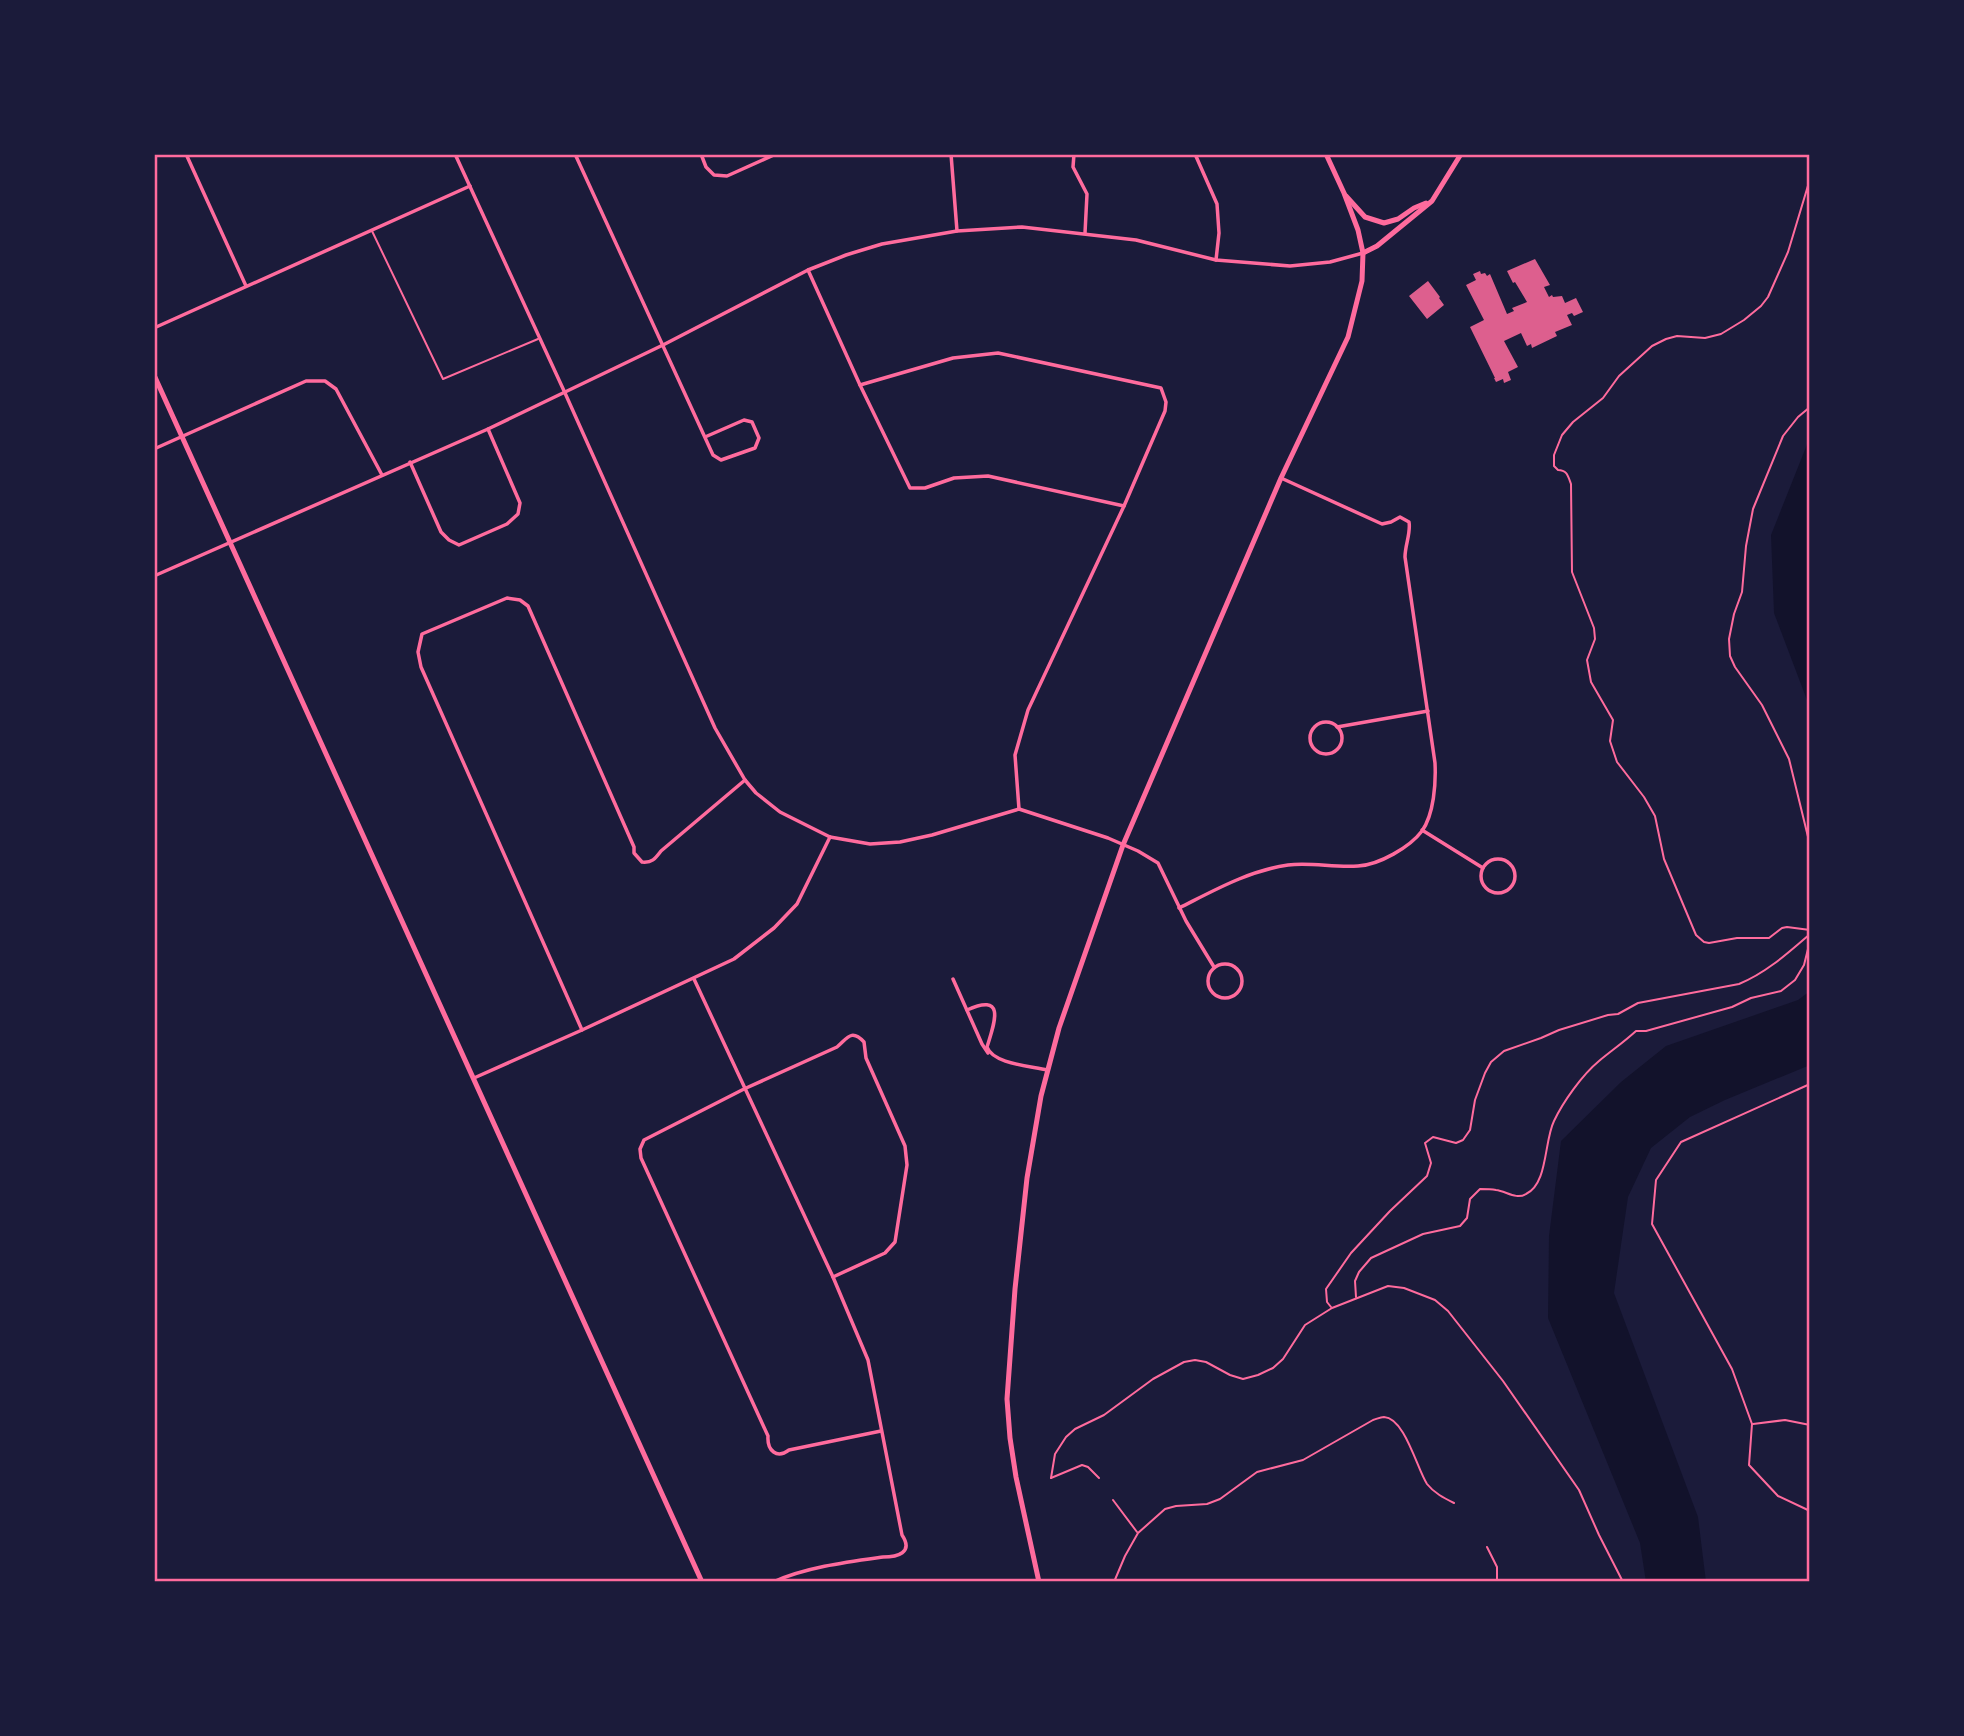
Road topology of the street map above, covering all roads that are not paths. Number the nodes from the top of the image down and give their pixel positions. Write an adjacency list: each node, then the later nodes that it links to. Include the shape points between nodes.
1 (186, 154): 20 (street)
2 (455, 154): 11 (street)
3 (575, 154): 23 (street)
4 (701, 154): 5 (street, via 714,175 727,176)
5 (776, 154)
6 (951, 154): 15 (street)
7 (1074, 154): 16 (street, via 1073,167 1087,194)
8 (1195, 154): 18 (street, via 1217,204)
9 (1326, 154): 12 (main road)
10 (1461, 154): 13 (main road)
11 (470, 186): 14 (street); 22 (street)
12 (1344, 193): 13 (main road, via 1365,217 1384,223); 17 (main road)
13 (1432, 201): 17 (main road)
14 (372, 230): 20 (street); 22 (lane, via 443,379)
15 (957, 231): 16 (street, via 1021,227); 19 (street, via 882,244)
16 (1085, 233): 18 (street)
17 (1363, 253): 18 (street, via 1290,266); 33 (main road, via 1362,281 1348,337)
18 (1216, 260)
19 (808, 270): 23 (street); 25 (street)
20 (246, 286): 21 (street)
21 (154, 328)
22 (540, 338): 26 (street)
23 (663, 345): 26 (street); 29 (street)
24 (154, 375): 28 (main road)
25 (860, 385): 34 (street, via 910,488 988,476); 34 (street, via 953,358 998,353 1161,387 1166,411)
26 (565, 393): 27 (street); 39 (street, via 712,722)
27 (488, 429): 31 (street); 31 (street, via 520,503 518,514 508,524 471,540 459,545 441,532)
28 (183, 436): 30 (street); 32 (street, via 306,381 325,380 336,389); 35 (main road)
29 (705, 437): 29 (street, via 744,420 752,422 759,438 755,448 721,460 713,455)
30 (154, 449)
31 (410, 462): 32 (street)
32 (382, 475): 35 (street)
33 (1281, 478): 37 (street, via 1382,524 1400,517 1408,520 1405,557); 43 (main road)
34 (1124, 506): 40 (street, via 1028,710 1015,755)
35 (231, 541): 36 (street); 53 (main road)
36 (154, 576)
37 (1428, 711): 38 (street); 41 (street, via 1435,781 1432,806)
38 (1337, 727): 38 (street, via 1328,722 1314,727 1310,742 1315,751 1336,751 1342,737)
39 (745, 780): 42 (street, via 780,812); 50 (street, via 656,858 642,862 634,853 528,606 508,598 422,634 421,667)
40 (1019, 809): 42 (street, via 900,842 870,844); 43 (street)
41 (1422, 830): 44 (street); 45 (street, via 1395,853 1374,863 1347,867 1297,864 1263,870)
42 (830, 837): 47 (street, via 797,904 733,959)
43 (1123, 845): 45 (street, via 1158,863); 52 (main road)
44 (1483, 868): 44 (street, via 1496,859 1507,861 1516,880 1505,892 1490,891 1481,878)
45 (1179, 908): 46 (street)
46 (1214, 967): 46 (street, via 1231,964 1240,971 1238,993 1222,998 1212,992 1208,982)
47 (694, 979): 50 (street); 54 (street)
48 (953, 979): 49 (street)
49 (967, 1010): 51 (street, via 984,1048); 51 (street, via 979,1004 993,1008 996,1016 988,1048)
50 (582, 1030): 53 (street)
51 (997, 1058): 52 (street)
52 (1047, 1070): 59 (main road, via 1027,1178 1007,1399 1016,1477)
53 (474, 1078): 57 (main road)
54 (744, 1089): 55 (street); 55 (street, via 837,1047 847,1037 864,1042 866,1058 905,1146 908,1165 895,1242 881,1255); 56 (street, via 644,1140 641,1158 771,1451 781,1454)
55 (833, 1277): 56 (street, via 867,1360)
56 (881, 1431): 58 (street, via 906,1542 902,1553 808,1570)
57 (702, 1582)
58 (773, 1582)
59 (1039, 1582)

